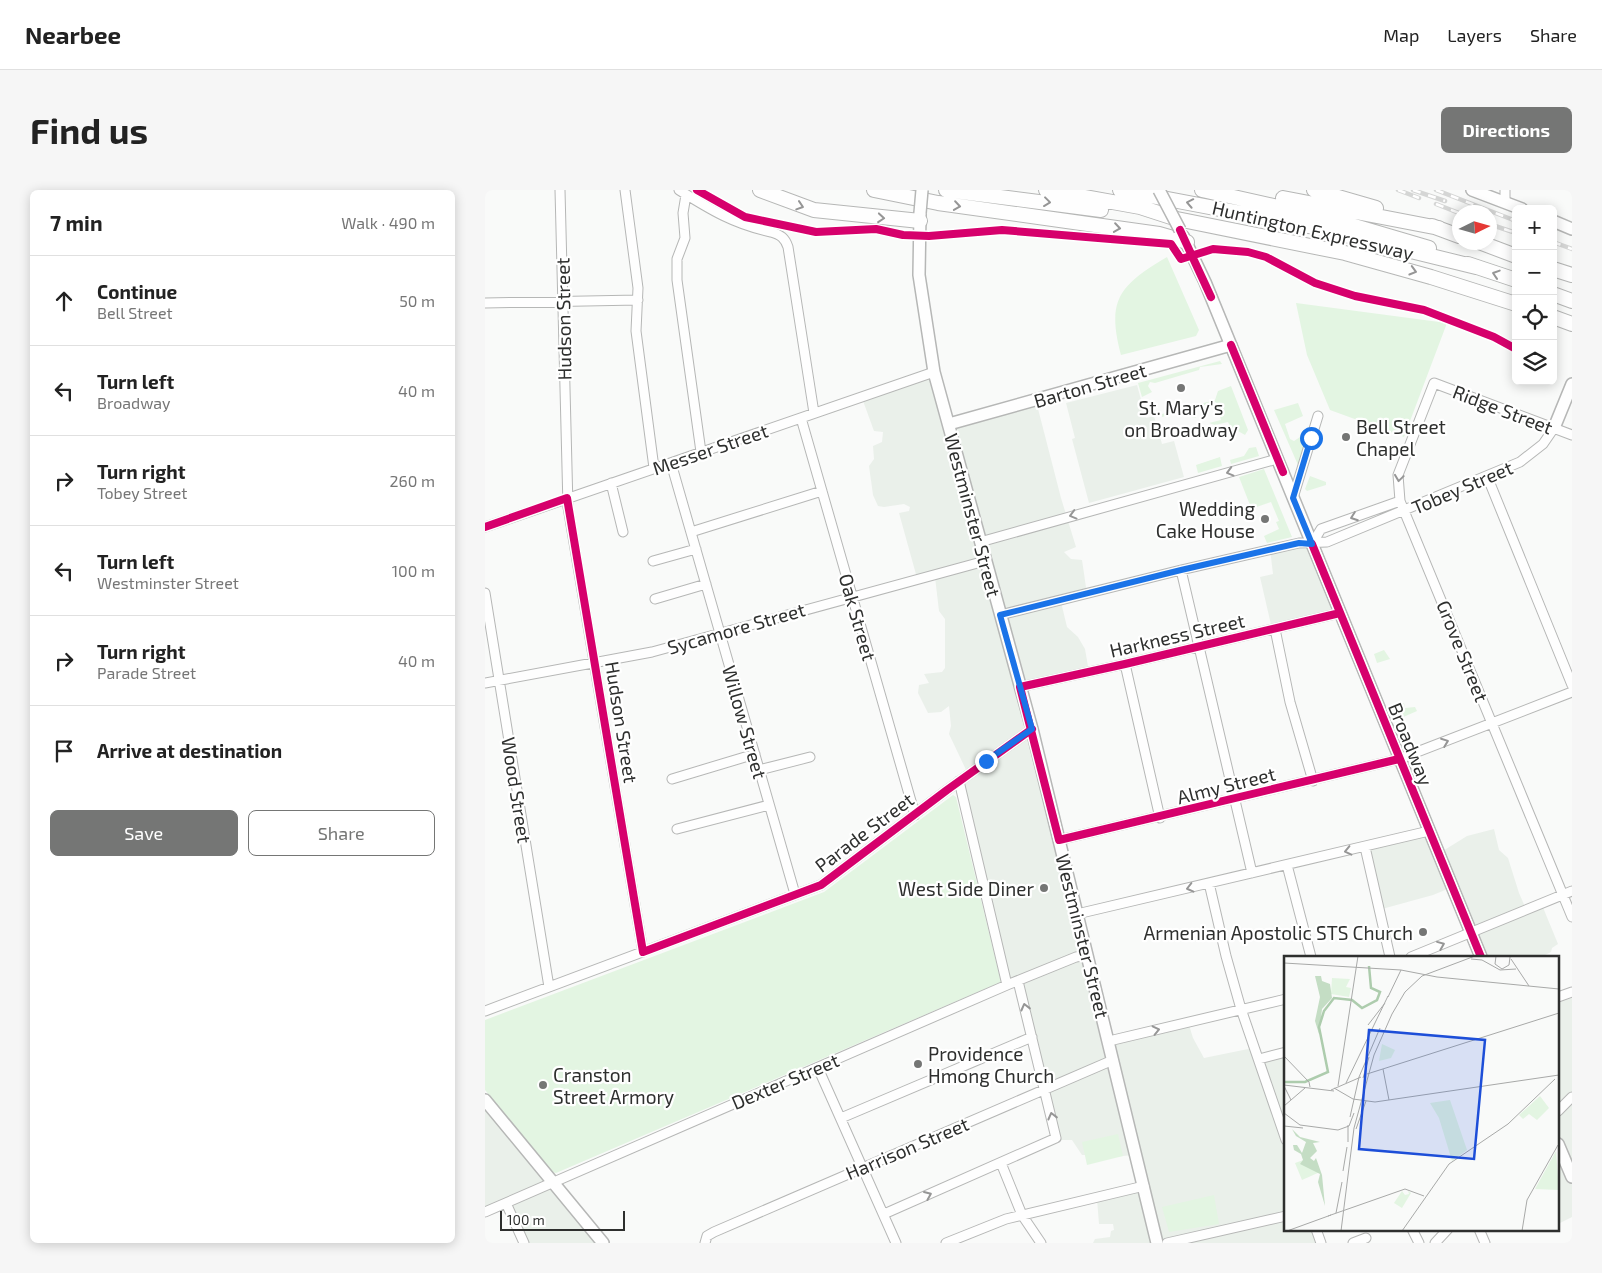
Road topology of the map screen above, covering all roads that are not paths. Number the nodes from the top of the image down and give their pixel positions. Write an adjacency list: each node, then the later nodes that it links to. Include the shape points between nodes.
1 (560, 190): 32 (street, Hudson Street)
2 (625, 190): 30 (street)
3 (760, 190): 17 (highway, one-way to 17, via 814,210)
4 (874, 190): 21 (highway, one-way to 21, via 938,203 1159,234)
5 (923, 190): 17 (main road, Westminster Street, bridge)
6 (946, 190): 21 (highway, one-way to 21, via 1139,216)
7 (1046, 190): 21 (highway, via 1139,207)
8 (1120, 190): 25 (highway, Huntington Expressway, one-way to 8, via 1309,226)
9 (1159, 190): 21 (main road, Broadway, bridge)
10 (1203, 190): 25 (highway, via 1298,210 1379,232 1431,248)
11 (1239, 190): 19 (highway)
12 (1314, 190): 19 (highway)
13 (1472, 190): 15 (main road)
14 (683, 192): 41 (street, via 735,223 784,238); 47 (street, via 685,238 677,259 677,276)
15 (1505, 196): 16 (main road)
16 (1517, 205)
17 (920, 217): 38 (main road, Westminster Street, via 919,275)
18 (1557, 223): 20 (main road)
19 (1439, 228): 22 (highway)
20 (1572, 229)
21 (1181, 230): 33 (highway, one-way to 33, via 1345,253); 37 (main road, Broadway)
22 (1452, 233)
23 (1497, 249): 24 (highway)
24 (1512, 254)
25 (1476, 267): 28 (highway, one-way to 25)
26 (1557, 270): 27 (highway)
27 (1572, 275)
28 (1512, 279)
29 (1556, 295): 31 (highway)
30 (638, 300): 32 (street); 50 (street, via 636,326)
31 (1572, 301)
32 (563, 302): 34 (street); 54 (street, Hudson Street)
33 (1512, 303)
34 (485, 304)
35 (1557, 318): 36 (highway)
36 (1572, 324)
37 (1231, 345): 44 (main road, Barton Street); 48 (main road, Broadway)
38 (934, 372): 41 (street, Messer Street); 44 (main road, Westminster Street)
39 (1434, 383): 45 (street, Ridge Street); 56 (street, Grove Street, one-way to 56, via 1398,474)
40 (1572, 384): 45 (main road, Tobey Street)
41 (814, 413): 43 (street, Messer Street)
42 (1318, 416): 55 (street)
43 (801, 418): 47 (street, Messer Street); 53 (street, Oak Street)
44 (949, 424): 61 (main road, Westminster Street)
45 (1554, 428): 46 (street, Ridge Street); 51 (street, Tobey Street, via 1543,444 1520,462)
46 (1572, 435)
47 (701, 452): 49 (street, Messer Street)
48 (1277, 459): 55 (main road, Broadway); 61 (street, one-way to 61)
49 (671, 462): 50 (street, Messer Street); 60 (street, Willow Street)
50 (654, 468): 52 (street, Messer Street)
51 (1487, 476): 57 (street, Tobey Street); 80 (street)
52 (611, 483): 54 (street, Messer Street); 59 (street)
53 (822, 492): 60 (street); 69 (street, Oak Street)
54 (567, 498): 58 (street, Messer Street); 76 (street, Hudson Street)
55 (1293, 498): 62 (main road, Broadway)
56 (1399, 501): 57 (street, Grove Street); 62 (street, Tobey Street, one-way to 62, via 1321,529)
57 (1405, 512): 62 (street, Tobey Street, via 1327,542); 83 (street, Grove Street)
58 (485, 527)
59 (623, 532)
60 (691, 532): 63 (street, Willow Street)
61 (980, 542): 65 (main road, Westminster Street)
62 (1312, 544): 66 (street, Tobey Street, via 1299,543); 71 (main road, Broadway)
63 (696, 549): 64 (street); 67 (street, Willow Street)
64 (653, 561)
65 (985, 561): 69 (street, Sycamore Street); 72 (main road, Westminster Street)
66 (1181, 570): 72 (street, Tobey Street); 75 (street)
67 (706, 584): 70 (street); 74 (street, Willow Street)
68 (485, 593): 78 (street, Wood Street)
69 (852, 596): 74 (street, Sycamore Street); 94 (street, Oak Street)
70 (655, 599)
71 (1340, 612): 73 (street, Harkness Street); 87 (main road, Broadway)
72 (1000, 615): 81 (main road, Westminster Street)
73 (1275, 629): 75 (street, Harkness Street); 91 (street, via 1290,702)
74 (720, 632): 76 (street, Sycamore Street, via 652,652); 85 (street, Willow Street)
75 (1199, 646): 77 (street, Harkness Street); 92 (street)
76 (596, 662): 78 (street, Sycamore Street); 109 (street, Hudson Street)
77 (1125, 664): 81 (street, Harkness Street); 95 (street)
78 (499, 681): 79 (street, Sycamore Street); 117 (street, Wood Street)
79 (485, 683)
80 (1572, 685)
81 (1020, 687): 84 (main road, Westminster Street)
82 (1572, 692): 83 (street, Almy Street)
83 (1492, 724): 87 (street, Almy Street, one-way to 83); 105 (street, Grove Street)
84 (1032, 729): 90 (street, Parade Street); 98 (main road, Westminster Street)
85 (755, 754): 88 (street, Willow Street); 89 (street)
86 (810, 757): 88 (street)
87 (1399, 759): 91 (street, Almy Street); 97 (main road, Broadway)
88 (759, 770): 93 (street, Willow Street)
89 (672, 778)
90 (959, 781): 94 (street, Parade Street); 116 (street)
91 (1313, 781): 92 (street, Almy Street)
92 (1235, 799): 95 (street, Almy Street); 101 (street)
93 (769, 805): 96 (street); 104 (street, Willow Street)
94 (915, 815): 104 (street, Parade Street, via 821,885)
95 (1159, 818): 98 (street, Almy Street)
96 (677, 829)
97 (1429, 831): 99 (street); 108 (main road, Broadway)
98 (1059, 840): 106 (main road, Westminster Street)
99 (1365, 847): 100 (street, one-way to 100); 112 (street)
100 (1287, 865): 101 (street); 111 (street)
101 (1252, 872): 102 (street)
102 (1209, 884): 106 (street, one-way to 106); 121 (street)
103 (1572, 891): 105 (street)
104 (795, 894): 109 (street, Parade Street)
105 (1563, 895): 107 (street, Grove Street); 108 (street)
106 (1077, 914): 110 (main road, Westminster Street)
107 (1572, 917)
108 (1471, 933): 113 (street, one-way to 108); 114 (main road, Broadway)
109 (643, 952): 117 (street, Parade Street)
110 (1087, 955): 115 (street, Dexter Street); 124 (main road, Westminster Street)
111 (1311, 956)
112 (1391, 956)
113 (1414, 956)
114 (1481, 956)
115 (1018, 981): 116 (street, Dexter Street); 123 (street, one-way to 115)
116 (1007, 985): 128 (street, Dexter Street)
117 (549, 987): 122 (street, Parade Street)
118 (1572, 992): 119 (street)
119 (1559, 997)
120 (1284, 999): 121 (street)
121 (1241, 1009): 124 (street, one-way to 121); 126 (street)
122 (485, 1011)
123 (1032, 1036): 129 (street); 133 (street)
124 (1109, 1041): 127 (main road, Westminster Street)
125 (1284, 1053): 126 (street)
126 (1259, 1059): 134 (street)
127 (1113, 1060): 129 (street, Harrison Street); 140 (main road, Westminster Street)
128 (819, 1068): 133 (street); 139 (street, Dexter Street)
129 (1045, 1089): 136 (street, one-way to 129, via 1056,1138); 137 (street, Harrison Street)
130 (1572, 1097): 132 (street)
131 (487, 1107): 139 (main road)
132 (1559, 1110)
133 (841, 1118): 137 (street)
134 (1284, 1134)
135 (1559, 1146): 138 (main road)
136 (1001, 1163): 143 (street, one-way to 136); 144 (street)
137 (863, 1166): 143 (street); 151 (street, Harrison Street, via 713,1232)
138 (1572, 1177)
139 (553, 1182): 141 (street, Dexter Street); 153 (main road)
140 (1144, 1186): 144 (street); 157 (main road, Westminster Street)
141 (506, 1203): 142 (street, Dexter Street); 152 (street)
142 (485, 1212)
143 (884, 1214): 154 (street)
144 (1022, 1215): 155 (street); 156 (street)
145 (1284, 1216): 158 (street)
146 (1316, 1230): 159 (street)
147 (1412, 1230): 161 (street)
148 (1447, 1230): 162 (street)
149 (1479, 1230): 163 (street)
150 (1366, 1238): 160 (street)
151 (705, 1242)
152 (524, 1243)
153 (603, 1243)
154 (897, 1243)
155 (946, 1243)
156 (1041, 1243)
157 (1157, 1243)
158 (1167, 1243)
159 (1321, 1243)
160 (1353, 1243)
161 (1419, 1243)
162 (1435, 1243)
163 (1485, 1243)

